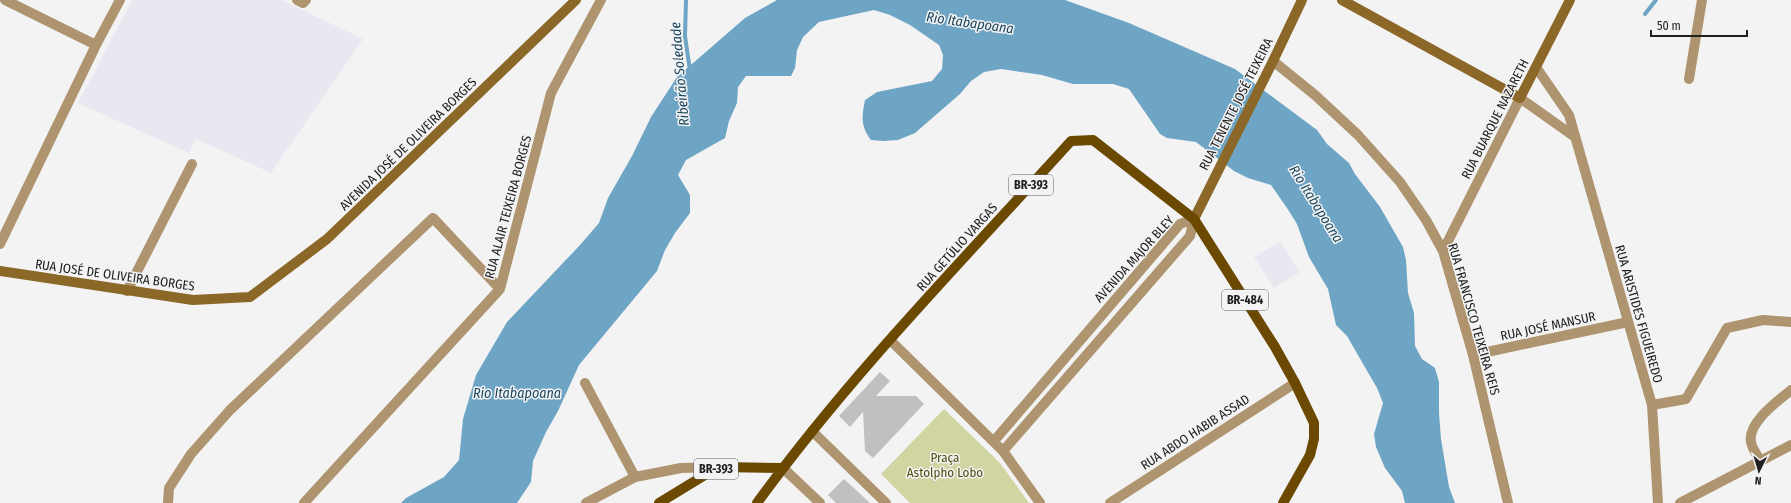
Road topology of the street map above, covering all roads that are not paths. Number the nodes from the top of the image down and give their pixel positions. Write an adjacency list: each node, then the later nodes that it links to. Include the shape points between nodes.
1 (5, 0): 11 (street)
2 (120, 0): 11 (street)
3 (297, 0): 4 (street, via 302,3)
4 (306, 0)
5 (576, 0): 24 (main road, AVENIDA JOSÉ DE OLIVEIRA BORGES, via 327,239)
6 (601, 0): 22 (street, RUA ALAIR TEIXEIRA BORGES, via 551,93)
7 (1302, 0): 12 (main road, RUA TENENTE JOSÉ TEIXEIRA)
8 (1342, 0): 15 (main road)
9 (1570, 0): 13 (main road, RUA BUARQUE NAZARETH)
10 (1702, 0): 14 (street)
11 (96, 45): 19 (street)
12 (1273, 62): 18 (main road, RUA TENENTE JOSÉ TEIXEIRA); 20 (street, RUA FRANCISCO TEIXEIRA REIS, via 1315,95 1358,135 1400,182)
13 (1536, 67): 15 (main road, RUA BUARQUE NAZARETH); 16 (street, RUA ARISTIDES FIGUEIREDO, via 1569,115)
14 (1689, 79)
15 (1520, 98): 16 (street); 20 (street, RUA BUARQUE NAZARETH)
16 (1575, 137): 25 (street, RUA ARISTIDES FIGUEIREDO)
17 (192, 164): 23 (street)
18 (1194, 219): 27 (main road, RUA GETÚLIO VARGAS / BR-393, via 1093,140 1071,141); 30 (main road, BR-484); 34 (street, AVENIDA MAJOR BLEY, via 1180,224); 36 (street, AVENIDA MAJOR BLEY, via 1190,236)
19 (0, 244)
20 (1443, 250): 28 (street, RUA FRANCISCO TEIXEIRA REIS)
21 (0, 271): 23 (main road, RUA JOSÉ DE OLIVEIRA BORGES)
22 (500, 288): 41 (street, via 433,218 230,410 191,454 169,488); 42 (street, RUA ALAIR TEIXEIRA BORGES)
23 (127, 291): 24 (main road, RUA JOSÉ DE OLIVEIRA BORGES, via 193,300)
24 (250, 297)
25 (1628, 322): 28 (street, RUA JOSÉ MANSUR); 32 (street, RUA ARISTIDES FIGUEIREDO)
26 (1791, 322): 32 (street, via 1763,320 1727,328 1686,399)
27 (890, 340): 33 (main road, RUA GETÚLIO VARGAS / BR-393); 34 (street)
28 (1473, 355): 51 (street, RUA FRANCISCO TEIXEIRA REIS)
29 (585, 383): 40 (street)
30 (1295, 383): 49 (street, RUA ABDO HABIB ASSAD); 50 (main road, BR-484, via 1314,423 1314,439 1310,455)
31 (1791, 390): 37 (street, via 1754,424 1750,440)
32 (1652, 405): 52 (street, RUA ARISTIDES FIGUEIREDO)
33 (812, 431): 39 (main road, BR-393); 47 (street)
34 (994, 441): 36 (street)
35 (1791, 445): 37 (street)
36 (1003, 451): 48 (street)
37 (1761, 461): 53 (street)
38 (718, 467): 39 (main road, BR-393); 40 (street, via 681,468); 44 (main road, BR-393)
39 (783, 468): 45 (main road, BR-393); 46 (street)
40 (636, 478): 43 (street)
41 (168, 503)
42 (304, 503)
43 (586, 503)
44 (659, 503)
45 (757, 503)
46 (820, 503)
47 (886, 503)
48 (1040, 503)
49 (1110, 503)
50 (1283, 503)
51 (1508, 503)
52 (1658, 503)
53 (1680, 503)

